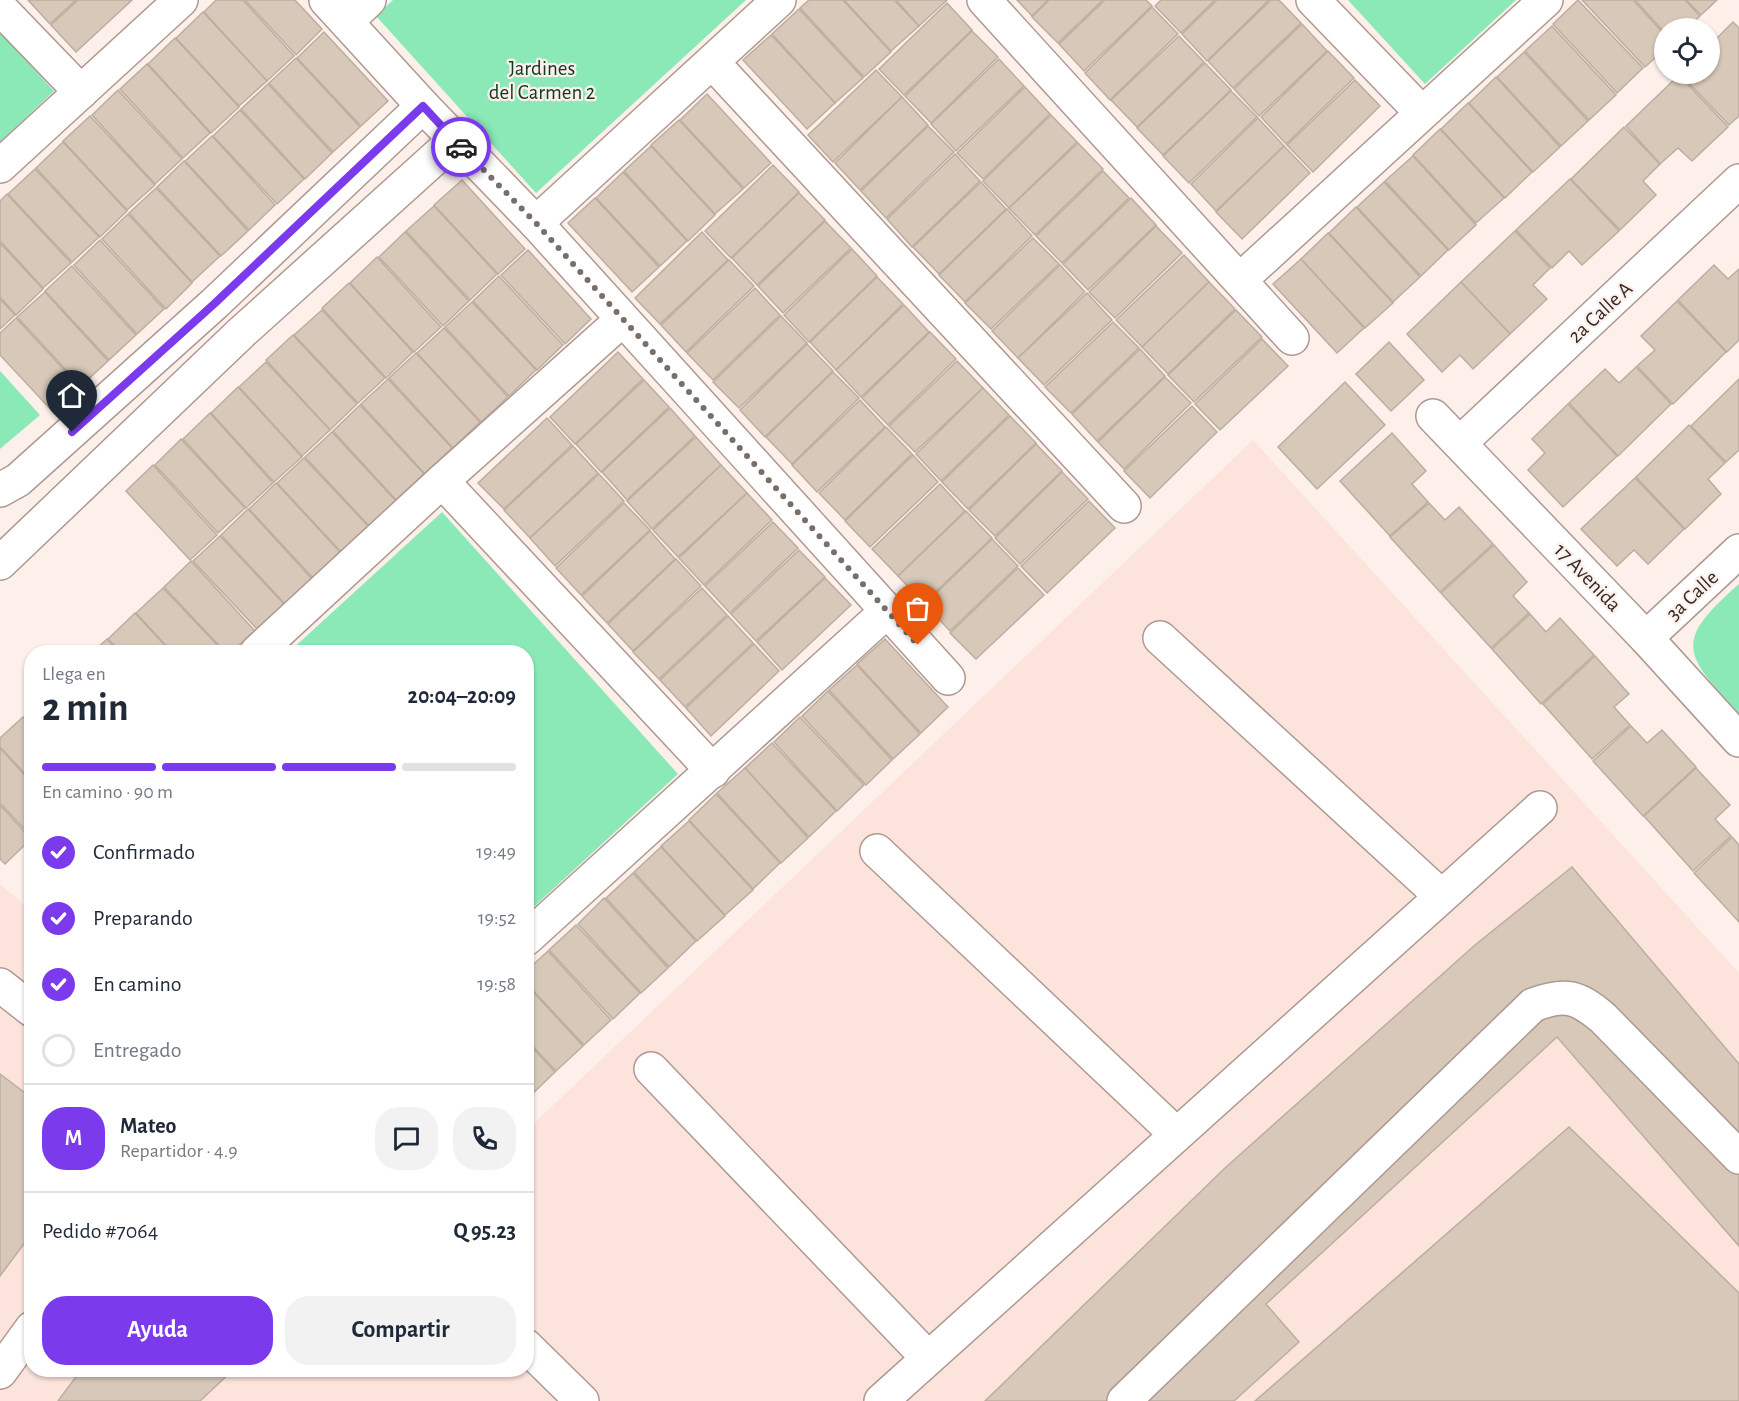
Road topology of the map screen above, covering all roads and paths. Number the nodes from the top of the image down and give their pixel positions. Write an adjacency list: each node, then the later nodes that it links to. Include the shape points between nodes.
1 (181, 0): 9 (street)
2 (779, 0): 8 (street)
3 (984, 0): 16 (street)
4 (1313, 0): 11 (street)
5 (1546, 0): 11 (street)
6 (347, 7): 10 (street)
7 (0, 8): 9 (street)
8 (714, 63): 15 (street); 25 (street)
9 (81, 92): 13 (street)
10 (423, 106): 12 (street); 17 (street)
11 (1422, 113): 16 (street)
12 (455, 140): 15 (street); 19 (street)
13 (0, 166)
14 (1739, 181): 22 (street, 2a Calle A)
15 (536, 223): 18 (street)
16 (1240, 280): 20 (street)
17 (214, 304): 19 (street); 24 (street)
18 (622, 320): 23 (street); 29 (street)
19 (242, 332): 26 (street)
20 (1292, 338)
21 (1433, 416): 22 (street, 17 Avenida)
22 (1460, 443): 31 (street, 17 Avenida)
23 (442, 481): 32 (street); 35 (street)
24 (9, 485): 26 (street)
25 (1124, 506)
26 (48, 518): 28 (street)
27 (1739, 551): 31 (street, 3a Calle)
28 (0, 563)
29 (887, 611): 33 (street); 35 (street)
30 (1160, 638): 38 (street)
31 (1646, 638): 34 (street, 17 Avenida)
32 (265, 645)
33 (948, 678)
34 (1739, 740)
35 (712, 771): 39 (street)
36 (1540, 808): 38 (street)
37 (877, 850): 43 (street)
38 (1440, 895): 43 (street)
39 (534, 932)
40 (0, 985): 41 (street)
41 (24, 1004)
42 (651, 1069): 47 (street)
43 (1176, 1134): 47 (street)
44 (1739, 1157): 51 (street, via 1582,1000 1551,998 1533,1005)
45 (24, 1339): 48 (street)
46 (534, 1354): 49 (street)
47 (928, 1358): 50 (street)
48 (0, 1372)
49 (582, 1401)
50 (881, 1401)
51 (1124, 1401)

